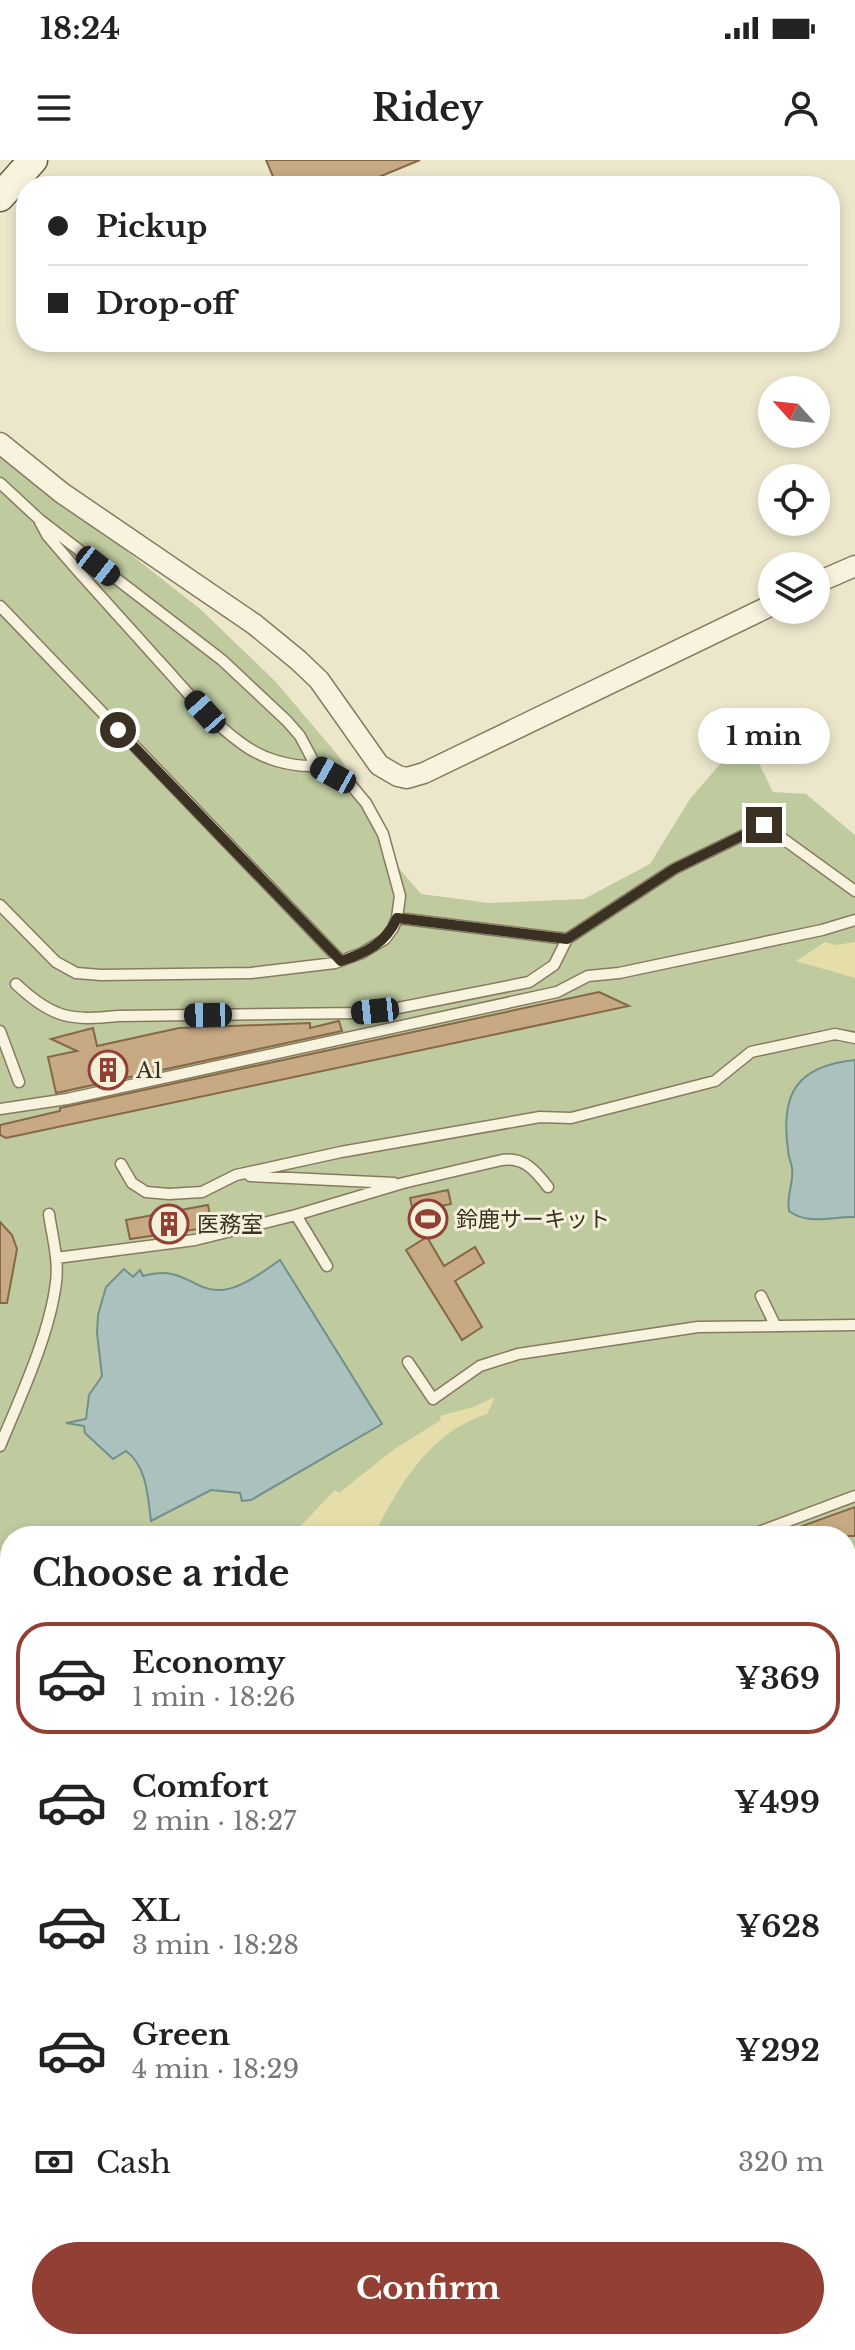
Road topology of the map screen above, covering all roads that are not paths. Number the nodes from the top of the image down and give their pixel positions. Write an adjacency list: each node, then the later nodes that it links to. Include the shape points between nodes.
1 (8, 160): 3 (street)
2 (33, 160): 4 (street)
3 (0, 169)
4 (19, 176)
5 (16, 179): 6 (street)
6 (0, 197)
7 (0, 443): 13 (street, via 298,660 319,680 379,765 398,776 424,773)
8 (0, 483): 9 (lane)
9 (40, 520): 14 (lane, via 222,660 287,721); 14 (lane, via 111,608 242,745 272,760)
10 (855, 566): 11 (street)
11 (830, 577)
12 (0, 606): 20 (lane)
13 (758, 612)
14 (316, 766): 17 (lane, via 351,785 374,817 397,882)
15 (855, 891): 19 (lane, via 764,825 674,869)
16 (0, 905): 20 (lane, via 56,962 86,975 251,973)
17 (397, 918): 19 (lane); 20 (lane, via 385,939)
18 (855, 920): 25 (lane, via 588,976 557,992)
19 (567, 939): 21 (lane, via 554,965 529,982 357,1013 68,1018 37,1005)
20 (341, 961)
21 (16, 984)
22 (0, 1031): 24 (lane)
23 (855, 1038): 27 (lane, via 835,1034 751,1052 715,1081 571,1118 540,1117)
24 (19, 1082)
25 (0, 1109)
26 (121, 1164): 27 (lane, via 146,1192 202,1192)
27 (236, 1175): 28 (lane)
28 (403, 1183): 29 (lane, via 514,1159 528,1164); 31 (lane)
29 (548, 1187)
30 (49, 1214): 32 (lane)
31 (296, 1215): 32 (lane, via 172,1244); 33 (lane)
32 (56, 1258): 38 (lane, via 46,1324)
33 (327, 1266)
34 (761, 1296): 35 (lane)
35 (775, 1325): 36 (lane); 37 (lane, via 698,1327 518,1354 480,1366 433,1399)
36 (855, 1325)
37 (408, 1362)
38 (0, 1446)
39 (855, 1496): 40 (lane)
40 (775, 1526)

